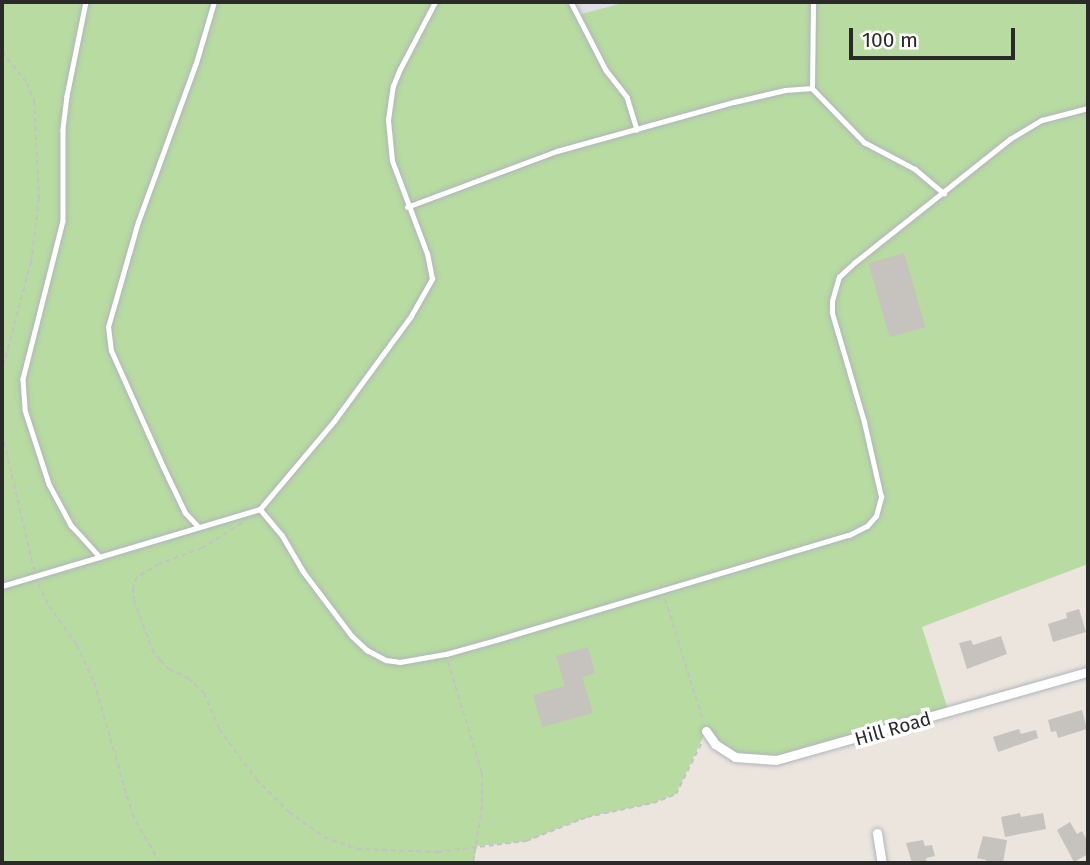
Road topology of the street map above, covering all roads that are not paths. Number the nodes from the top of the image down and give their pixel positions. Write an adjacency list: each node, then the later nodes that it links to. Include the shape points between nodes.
1 (86, 2): 13 (lane, via 64,119 63,221 23,380 25,410 49,484 71,525)
2 (214, 2): 12 (lane, via 141,212 107,327 111,351 163,467 185,513)
3 (435, 2): 10 (lane, via 400,69 390,100 391,162)
4 (571, 2): 8 (lane, via 606,70 627,97)
5 (813, 2): 6 (lane)
6 (812, 88): 8 (lane, via 785,90); 9 (lane, via 864,142 915,169)
7 (1088, 108): 9 (lane, via 1026,128)
8 (637, 130): 10 (lane, via 526,161)
9 (944, 193): 11 (lane, via 854,263 839,278 832,301 881,498 876,516 849,536 446,654 400,662 367,650 334,615)
10 (407, 207): 11 (lane, via 432,269 429,289 334,421)
11 (260, 509): 12 (lane)
12 (198, 527): 13 (lane)
13 (100, 557): 14 (lane)
14 (2, 586)
15 (1088, 672): 16 (street, Hill Road, via 776,760 735,757 715,744)
16 (706, 731)
17 (877, 833): 18 (street)
18 (883, 863)

